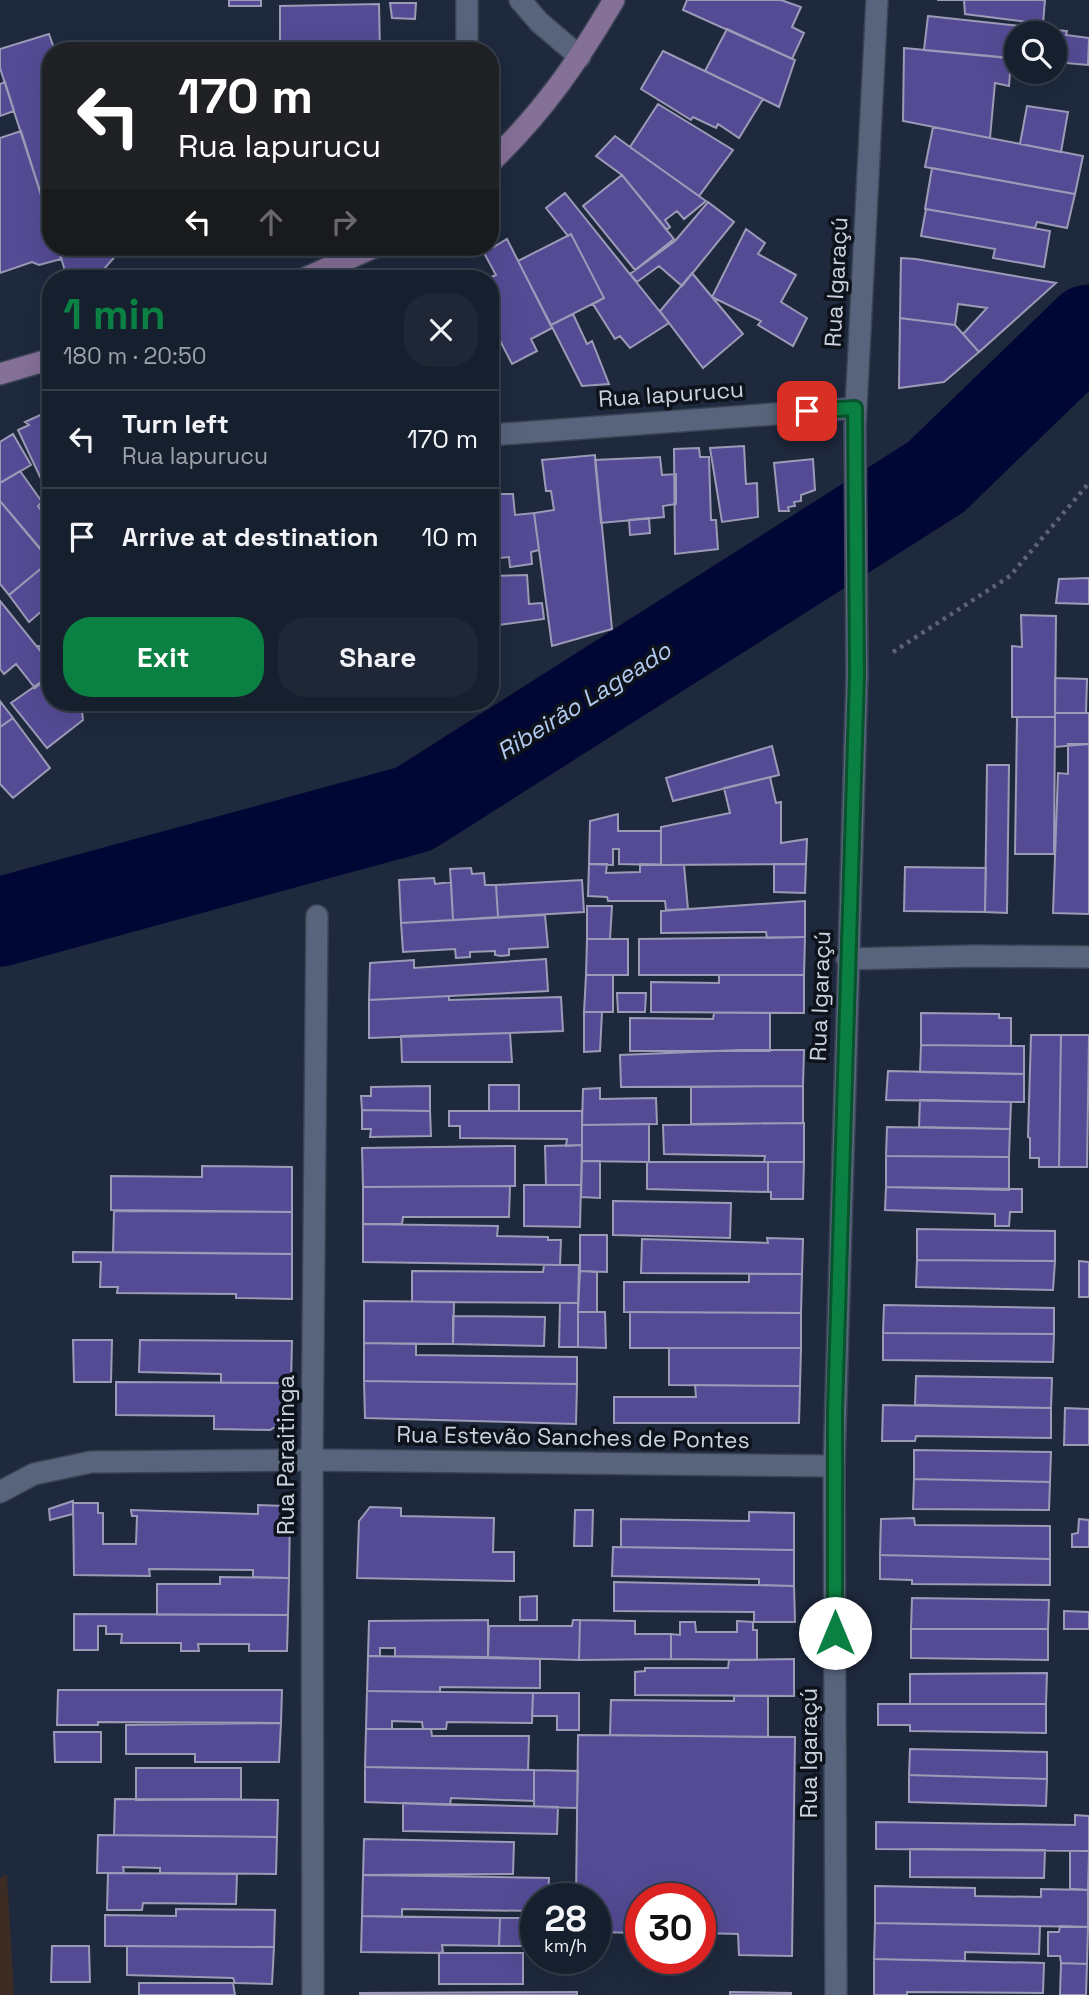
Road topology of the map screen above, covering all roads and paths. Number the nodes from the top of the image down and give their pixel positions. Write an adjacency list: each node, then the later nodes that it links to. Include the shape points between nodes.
1 (467, 0): 5 (street)
2 (520, 0): 6 (street)
3 (614, 0): 6 (main road)
4 (877, 0): 12 (street, Rua Igaraçú)
5 (467, 42)
6 (580, 57): 7 (main road, via 530,124)
7 (499, 154)
8 (355, 256): 9 (main road)
9 (323, 270)
10 (42, 362): 11 (main road)
11 (0, 374)
12 (855, 418): 13 (street, Rua Iapurucu); 15 (street, Rua Igaraçú)
13 (499, 435)
14 (1089, 483): 15 (path, via 1010,576)
15 (857, 675): 18 (street, Rua Igaraçú)
16 (317, 916): 19 (street, Rua Paraitinga)
17 (1089, 957): 18 (street)
18 (847, 959): 20 (street, Rua Igaraçú)
19 (312, 1460): 20 (street, Rua Estevão Sanches de Pontes); 21 (street, Rua Estevão Sanches de Pontes, via 91,1462 34,1474); 22 (street, Rua Paraitinga)
20 (834, 1466): 23 (street, Rua Igaraçú)
21 (0, 1492)
22 (313, 1995)
23 (836, 1995)

